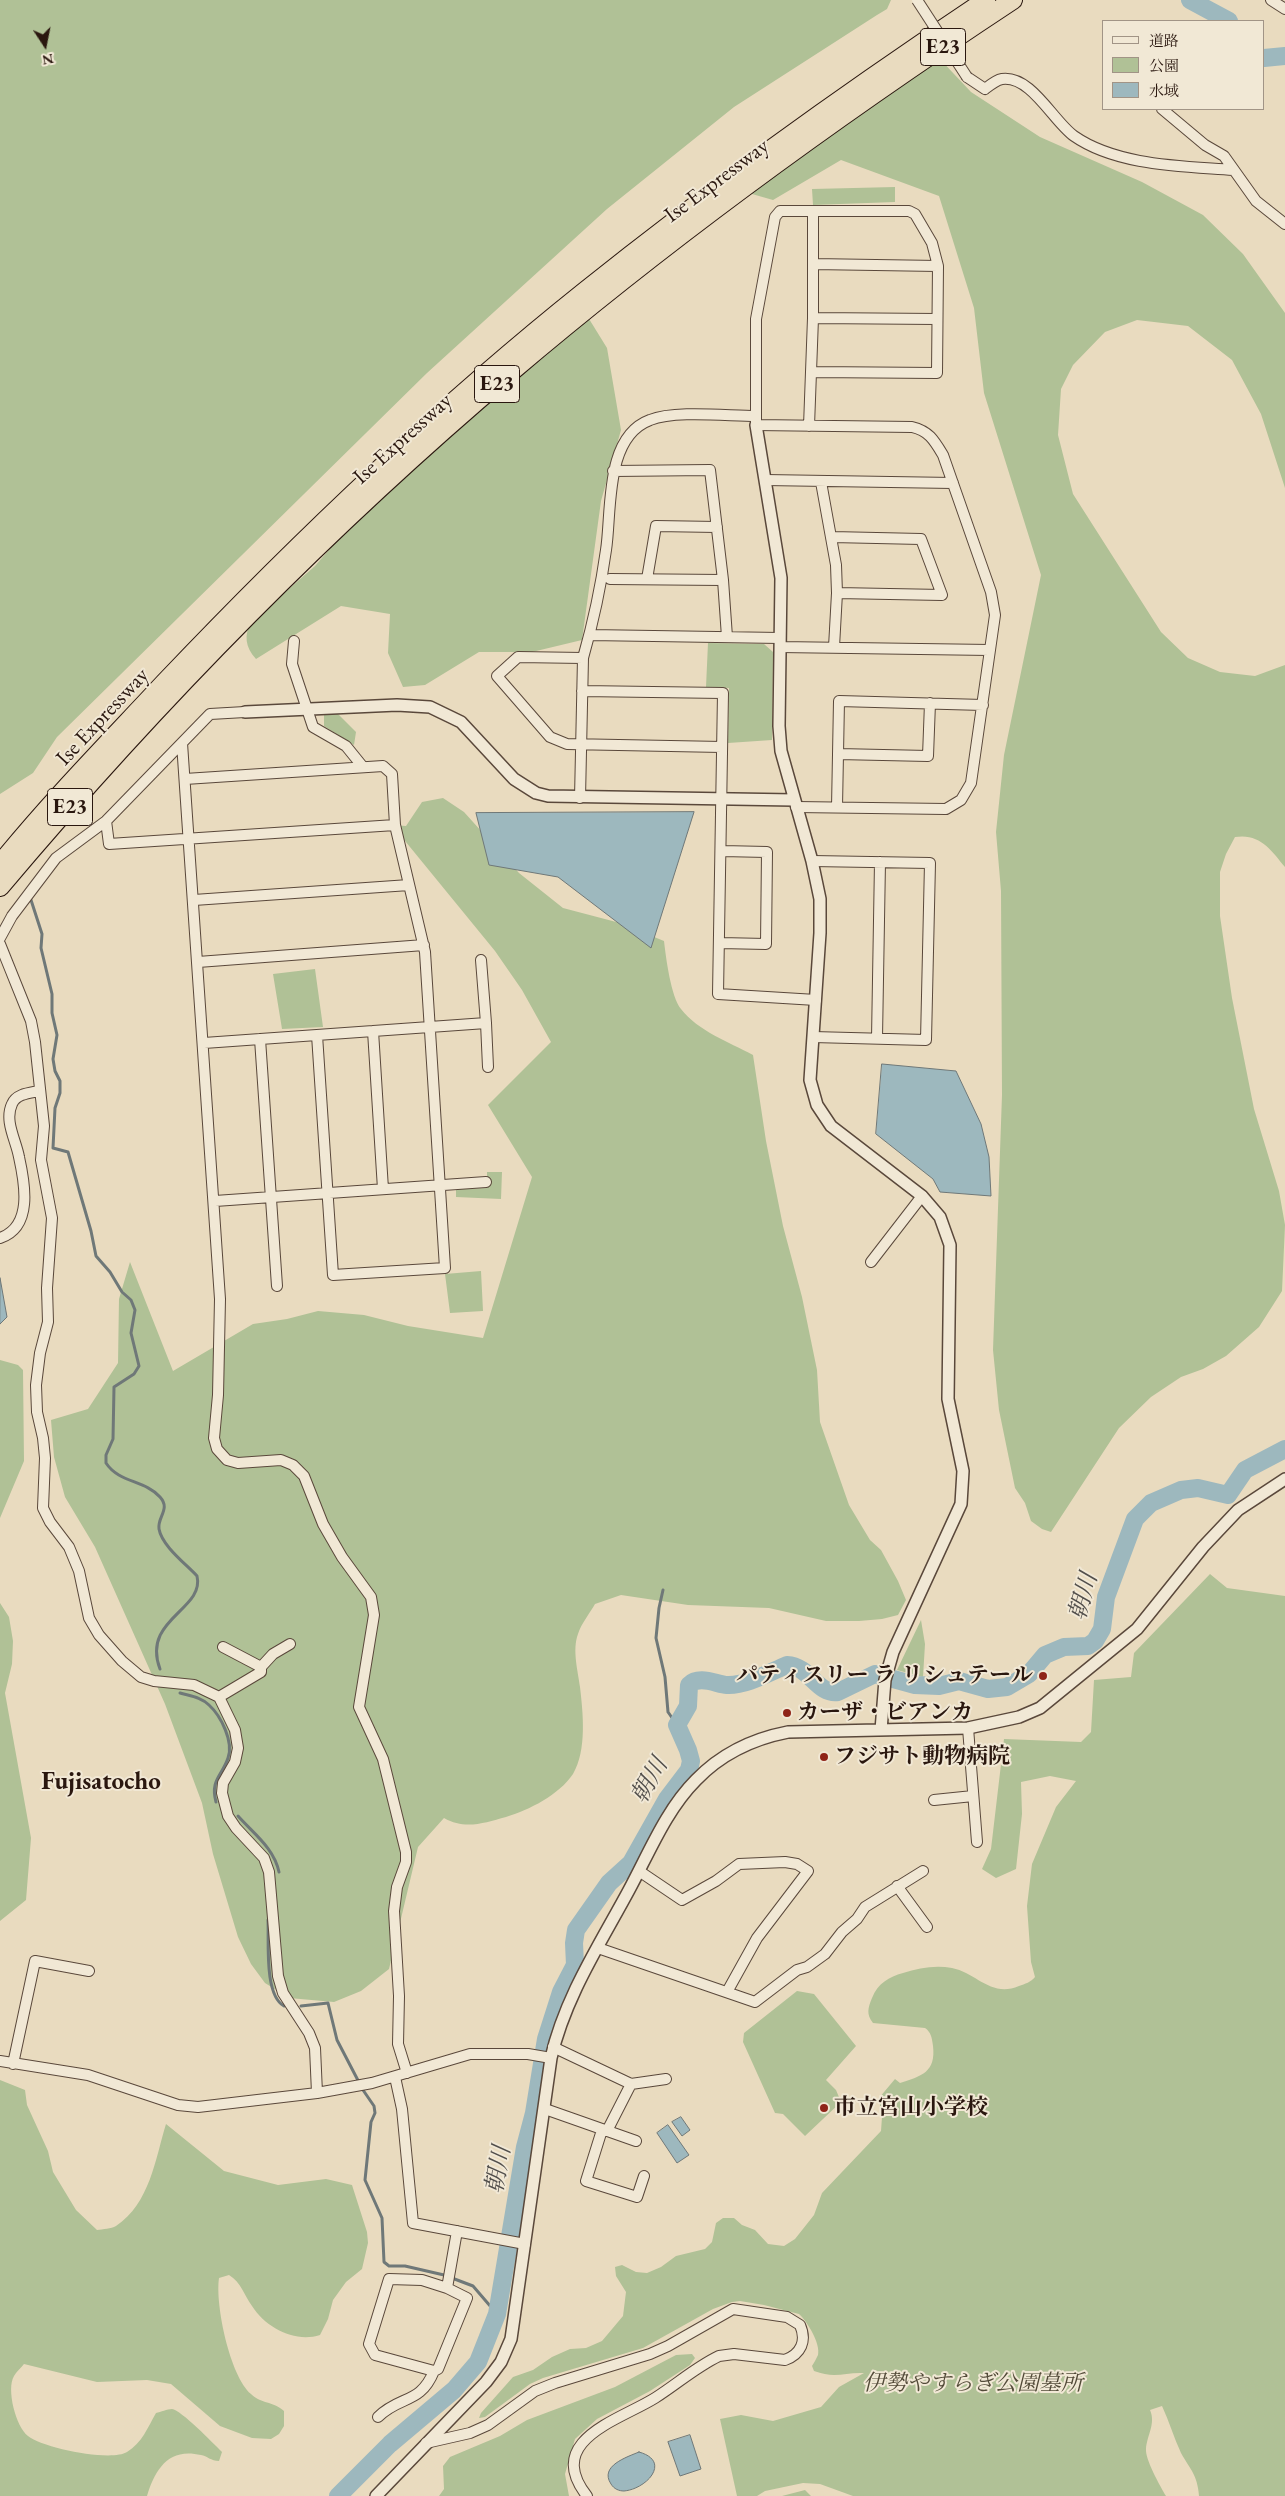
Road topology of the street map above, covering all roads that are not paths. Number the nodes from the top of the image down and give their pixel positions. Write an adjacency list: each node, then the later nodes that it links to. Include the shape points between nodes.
1 (917, 0): 8 (street, bridge, via 967,77 986,89 1000,79 1013,79 1028,88 1074,136 1113,154 1138,161)
2 (986, 0): 6 (highway, Ise Expressway / E23)
3 (1013, 0): 6 (highway, Ise Expressway / E23)
4 (1271, 0): 5 (street)
5 (1285, 9)
6 (869, 88): 40 (highway, Ise Expressway / E23, via 775,146 679,228 584,292 502,360 316,540 232,611)
7 (1163, 110): 8 (street, via 1205,145 1224,156)
8 (1233, 170): 10 (street, via 1256,201)
9 (813, 211): 11 (street); 12 (street, via 916,214 932,243); 16 (street, via 786,210 780,211 776,217 756,319)
10 (1285, 224)
11 (813, 264): 12 (street); 13 (street)
12 (938, 266): 14 (street)
13 (813, 318): 14 (street); 15 (street)
14 (937, 319): 15 (street, via 937,373)
15 (812, 372): 17 (street)
16 (756, 420): 17 (street); 18 (street, via 676,415 649,420 637,426 627,440); 19 (street)
17 (809, 426): 21 (street, via 912,427 924,430 943,455)
18 (613, 471): 22 (street, via 710,470); 28 (street, via 606,550)
19 (765, 480): 20 (street); 31 (street, via 781,578)
20 (821, 482): 21 (street); 23 (street)
21 (953, 483): 33 (street, via 993,598 995,615)
22 (717, 527): 25 (street, via 656,526); 26 (street)
23 (832, 538): 27 (street); 27 (street, via 921,539 942,595)
24 (610, 579): 25 (street)
25 (647, 579): 26 (street)
26 (723, 580): 29 (street)
27 (837, 593): 32 (street)
28 (590, 635): 29 (street); 34 (street)
29 (727, 637): 31 (street)
30 (294, 641): 38 (street, via 292,664)
31 (780, 642): 32 (street); 49 (street, via 780,751)
32 (834, 647): 33 (street)
33 (990, 650): 37 (street)
34 (583, 658): 35 (street); 42 (street, via 518,657 497,676 550,737 567,744)
35 (582, 691): 42 (street); 43 (street, via 723,693)
36 (930, 703): 37 (street); 44 (street, via 928,756); 44 (street, via 839,701)
37 (983, 705): 50 (street, via 971,783 954,806 932,810)
38 (305, 708): 39 (street); 45 (street, via 313,727 346,746); 47 (street, via 430,707 461,722 527,788 548,796)
39 (245, 712): 41 (street, via 210,714)
40 (136, 723): 57 (highway, Ise Expressway / E23); 59 (highway, Ise Expressway / E23)
41 (182, 743): 46 (street); 51 (street)
42 (581, 744): 43 (street); 47 (street)
43 (722, 747): 48 (street)
44 (838, 754): 50 (street)
45 (364, 767): 46 (street); 52 (street, via 383,766 392,774)
46 (185, 779): 53 (street)
47 (580, 798): 48 (street)
48 (721, 800): 49 (street); 54 (street)
49 (795, 803): 50 (street); 55 (street)
50 (837, 807)
51 (106, 821): 53 (street, via 109,844); 61 (street, via 56,858 12,916)
52 (395, 825): 53 (street); 58 (street)
53 (189, 839): 60 (street)
54 (722, 851): 62 (street); 62 (street, via 766,852 766,944)
55 (812, 861): 56 (street); 67 (street, via 821,914)
56 (880, 862): 73 (street); 73 (street, via 930,863 930,873 926,1040)
57 (0, 864)
58 (409, 885): 60 (street); 64 (street)
59 (0, 887)
60 (194, 900): 66 (street)
61 (0, 938)
62 (720, 942): 67 (street, via 718,994)
63 (0, 944): 77 (street, via 31,1021)
64 (424, 945): 66 (street); 69 (street)
65 (481, 960): 68 (street)
66 (198, 962): 75 (street)
67 (816, 1000): 72 (street)
68 (486, 1023): 69 (street); 76 (street)
69 (430, 1027): 70 (street); 79 (street)
70 (373, 1031): 71 (street); 80 (street)
71 (317, 1035): 74 (street); 81 (street)
72 (813, 1036): 73 (street); 82 (street, via 810,1080 825,1119 838,1133)
73 (877, 1038)
74 (260, 1039): 75 (street); 83 (street)
75 (204, 1043): 84 (street)
76 (488, 1067)
77 (39, 1091): 85 (street, via 19,1096 12,1102 9,1116 23,1178 24,1214 19,1225 9,1235); 92 (street, via 44,1126 42,1160 52,1218 48,1322 36,1385 44,1451 43,1508 69,1547 79,1571 89,1618 122,1661 141,1677 194,1685)
78 (486, 1182): 79 (street)
79 (440, 1185): 80 (street); 81 (street, via 445,1268 333,1275)
80 (383, 1189): 81 (street)
81 (328, 1193): 83 (street)
82 (922, 1196): 86 (street); 94 (street, via 940,1217 950,1245 948,1399 949,1415 961,1455 964,1488 961,1504 893,1652 885,1680)
83 (271, 1197): 84 (street); 87 (street)
84 (214, 1201): 108 (street, via 220,1299 214,1438 217,1449 227,1460 238,1463 281,1460 293,1465 304,1476 323,1524 342,1558 371,1597 374,1615 359,1706 383,1759 406,1852 394,1911 398,2044)
85 (0, 1238)
86 (871, 1262)
87 (277, 1286)
88 (1285, 1479): 93 (street, via 1238,1510 1137,1630 1040,1708 1019,1717)
89 (290, 1644): 91 (street, via 273,1654)
90 (223, 1647): 91 (street)
91 (261, 1667): 92 (street, via 261,1672)
92 (219, 1697): 112 (street, via 235,1730 238,1748 222,1793 228,1816 264,1858 270,1872 278,1976 283,1993 315,2048)
93 (968, 1728): 94 (street); 95 (street)
94 (882, 1730): 98 (street, via 788,1732 761,1737 736,1749 708,1769 683,1794)
95 (972, 1796): 96 (street); 97 (street)
96 (934, 1800)
97 (977, 1842)
98 (639, 1871): 102 (street); 104 (street, via 682,1900 739,1864 785,1862 797,1864 808,1871 757,1938)
99 (923, 1871): 100 (street)
100 (897, 1886): 101 (street); 104 (street, via 865,1907 825,1954 797,1970 755,2002)
101 (927, 1927)
102 (598, 1948): 104 (street); 105 (street, via 569,2002)
103 (89, 1971): 107 (street, via 35,1961)
104 (727, 1992)
105 (550, 2054): 108 (street, via 470,2054); 111 (street); 113 (street)
106 (0, 2061): 107 (street)
107 (13, 2064): 112 (street, via 88,2075 188,2107)
108 (407, 2073): 109 (street)
109 (395, 2077): 112 (street); 117 (street, via 402,2109 413,2223)
110 (666, 2079): 111 (street)
111 (631, 2084): 114 (street)
112 (316, 2093)
113 (545, 2109): 114 (street); 118 (street)
114 (604, 2130): 115 (street); 116 (street, via 586,2181 637,2197)
115 (636, 2141)
116 (644, 2176)
117 (457, 2231): 118 (street); 119 (street)
118 (520, 2243): 122 (street, via 511,2340 501,2362 486,2382)
119 (448, 2281): 120 (street, via 467,2298 438,2369); 120 (street, via 389,2279 369,2344 375,2355)
120 (434, 2371): 121 (street, via 429,2384 419,2395 386,2408)
121 (378, 2417)
122 (425, 2444): 123 (street); 124 (street, via 488,2425 534,2392 650,2354 732,2309 787,2317 800,2326 804,2340 792,2358 719,2356 624,2416 596,2428 584,2438 575,2461 576,2477)
123 (376, 2496)
124 (587, 2496)

